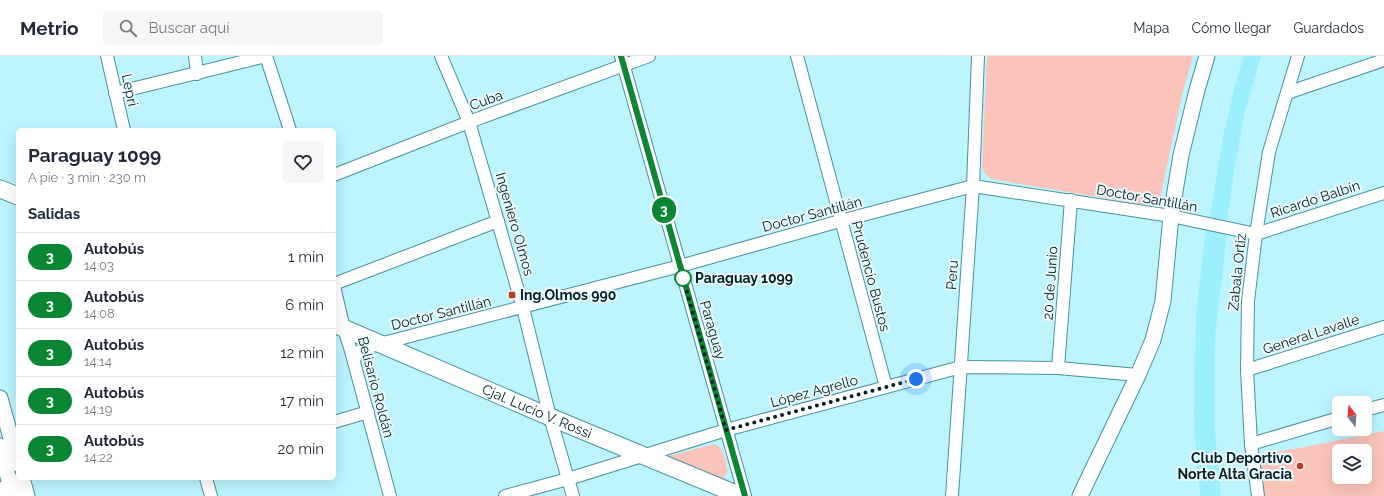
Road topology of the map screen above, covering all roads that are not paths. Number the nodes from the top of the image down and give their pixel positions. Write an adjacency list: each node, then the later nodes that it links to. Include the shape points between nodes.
1 (107, 56): 13 (street, Lepri)
2 (195, 56): 12 (street)
3 (266, 56): 12 (street); 17 (street)
4 (441, 56): 15 (street, Ingeniero Olmos)
5 (649, 56): 11 (street, Cuba)
6 (797, 56): 26 (street, Prudencio Bustos)
7 (978, 56): 19 (street, Peru)
8 (1207, 56): 24 (street, via 1181,155)
9 (1298, 56): 14 (street, Zabala Ortiz)
10 (1384, 60): 14 (street)
11 (623, 61): 15 (street, Cuba); 28 (street, Paraguay)
12 (197, 74): 13 (street)
13 (115, 93): 16 (street, Lepri)
14 (1287, 93): 27 (street, Zabala Ortiz, via 1269,152)
15 (469, 122): 18 (street, Cuba); 25 (street, Ingeniero Olmos)
16 (124, 128)
17 (289, 128)
18 (336, 174)
19 (973, 186): 23 (street, Doctor Santillán); 26 (street, Doctor Santillán); 36 (street, Peru)
20 (0, 189): 22 (main road)
21 (1384, 192): 27 (street, Ricardo Balbín)
22 (16, 195)
23 (1071, 200): 24 (street, Doctor Santillán); 37 (street, 20 de Junio)
24 (1171, 216): 27 (street, Doctor Santillán); 39 (street, via 1163,302 1153,340)
25 (498, 221): 29 (street); 31 (street, Ingeniero Olmos)
26 (840, 221): 28 (street, Doctor Santillán); 40 (street, Prudencio Bustos)
27 (1256, 234): 38 (street, Zabala Ortiz, via 1248,302)
28 (680, 266): 31 (street, Doctor Santillán); 48 (street, Paraguay)
29 (336, 284)
30 (336, 302): 32 (street, Belisario Roldán)
31 (524, 308): 34 (street, Doctor Santillán); 45 (street, Ingeniero Olmos)
32 (339, 327): 34 (main road, Cjal. Lucio V. Rossi); 35 (street, Belisario Roldán)
33 (1384, 327): 38 (street, General Lavalle)
34 (381, 344): 35 (street, Doctor Santillán, via 359,351); 45 (main road, Cjal. Lucio V. Rossi)
35 (354, 361): 44 (street, Belisario Roldán)
36 (961, 367): 37 (street, López Agrello); 40 (street, López Agrello); 66 (street, Peru)
37 (1058, 368): 39 (street, López Agrello)
38 (1247, 370): 49 (street, Zabala Ortiz)
39 (1138, 375): 67 (street)
40 (886, 387): 48 (street, López Agrello)
41 (0, 398): 50 (street)
42 (1384, 405): 43 (street)
43 (1372, 408)
44 (368, 412): 47 (street); 61 (street, Belisario Roldán)
45 (550, 417): 51 (main road, Cjal. Lucio V. Rossi); 55 (street, Ingeniero Olmos)
46 (1332, 420): 49 (street)
47 (336, 421)
48 (726, 430): 51 (street, López Agrello); 65 (street, Paraguay)
49 (1251, 444): 68 (street, Zabala Ortiz)
50 (7, 448): 52 (street); 58 (street)
51 (643, 456): 55 (street, López Agrello); 64 (main road, Cjal. Lucio V. Rossi)
52 (16, 461)
53 (23, 480): 59 (street)
54 (207, 480): 60 (street)
55 (568, 480): 62 (street, López Agrello); 63 (street, Ingeniero Olmos)
56 (0, 488): 57 (street)
57 (2, 496)
58 (13, 496)
59 (27, 496)
60 (211, 496)
61 (390, 496)
62 (506, 496)
63 (573, 496)
64 (741, 496)
65 (745, 496)
66 (952, 496)
67 (1080, 496)
68 (1258, 496)

